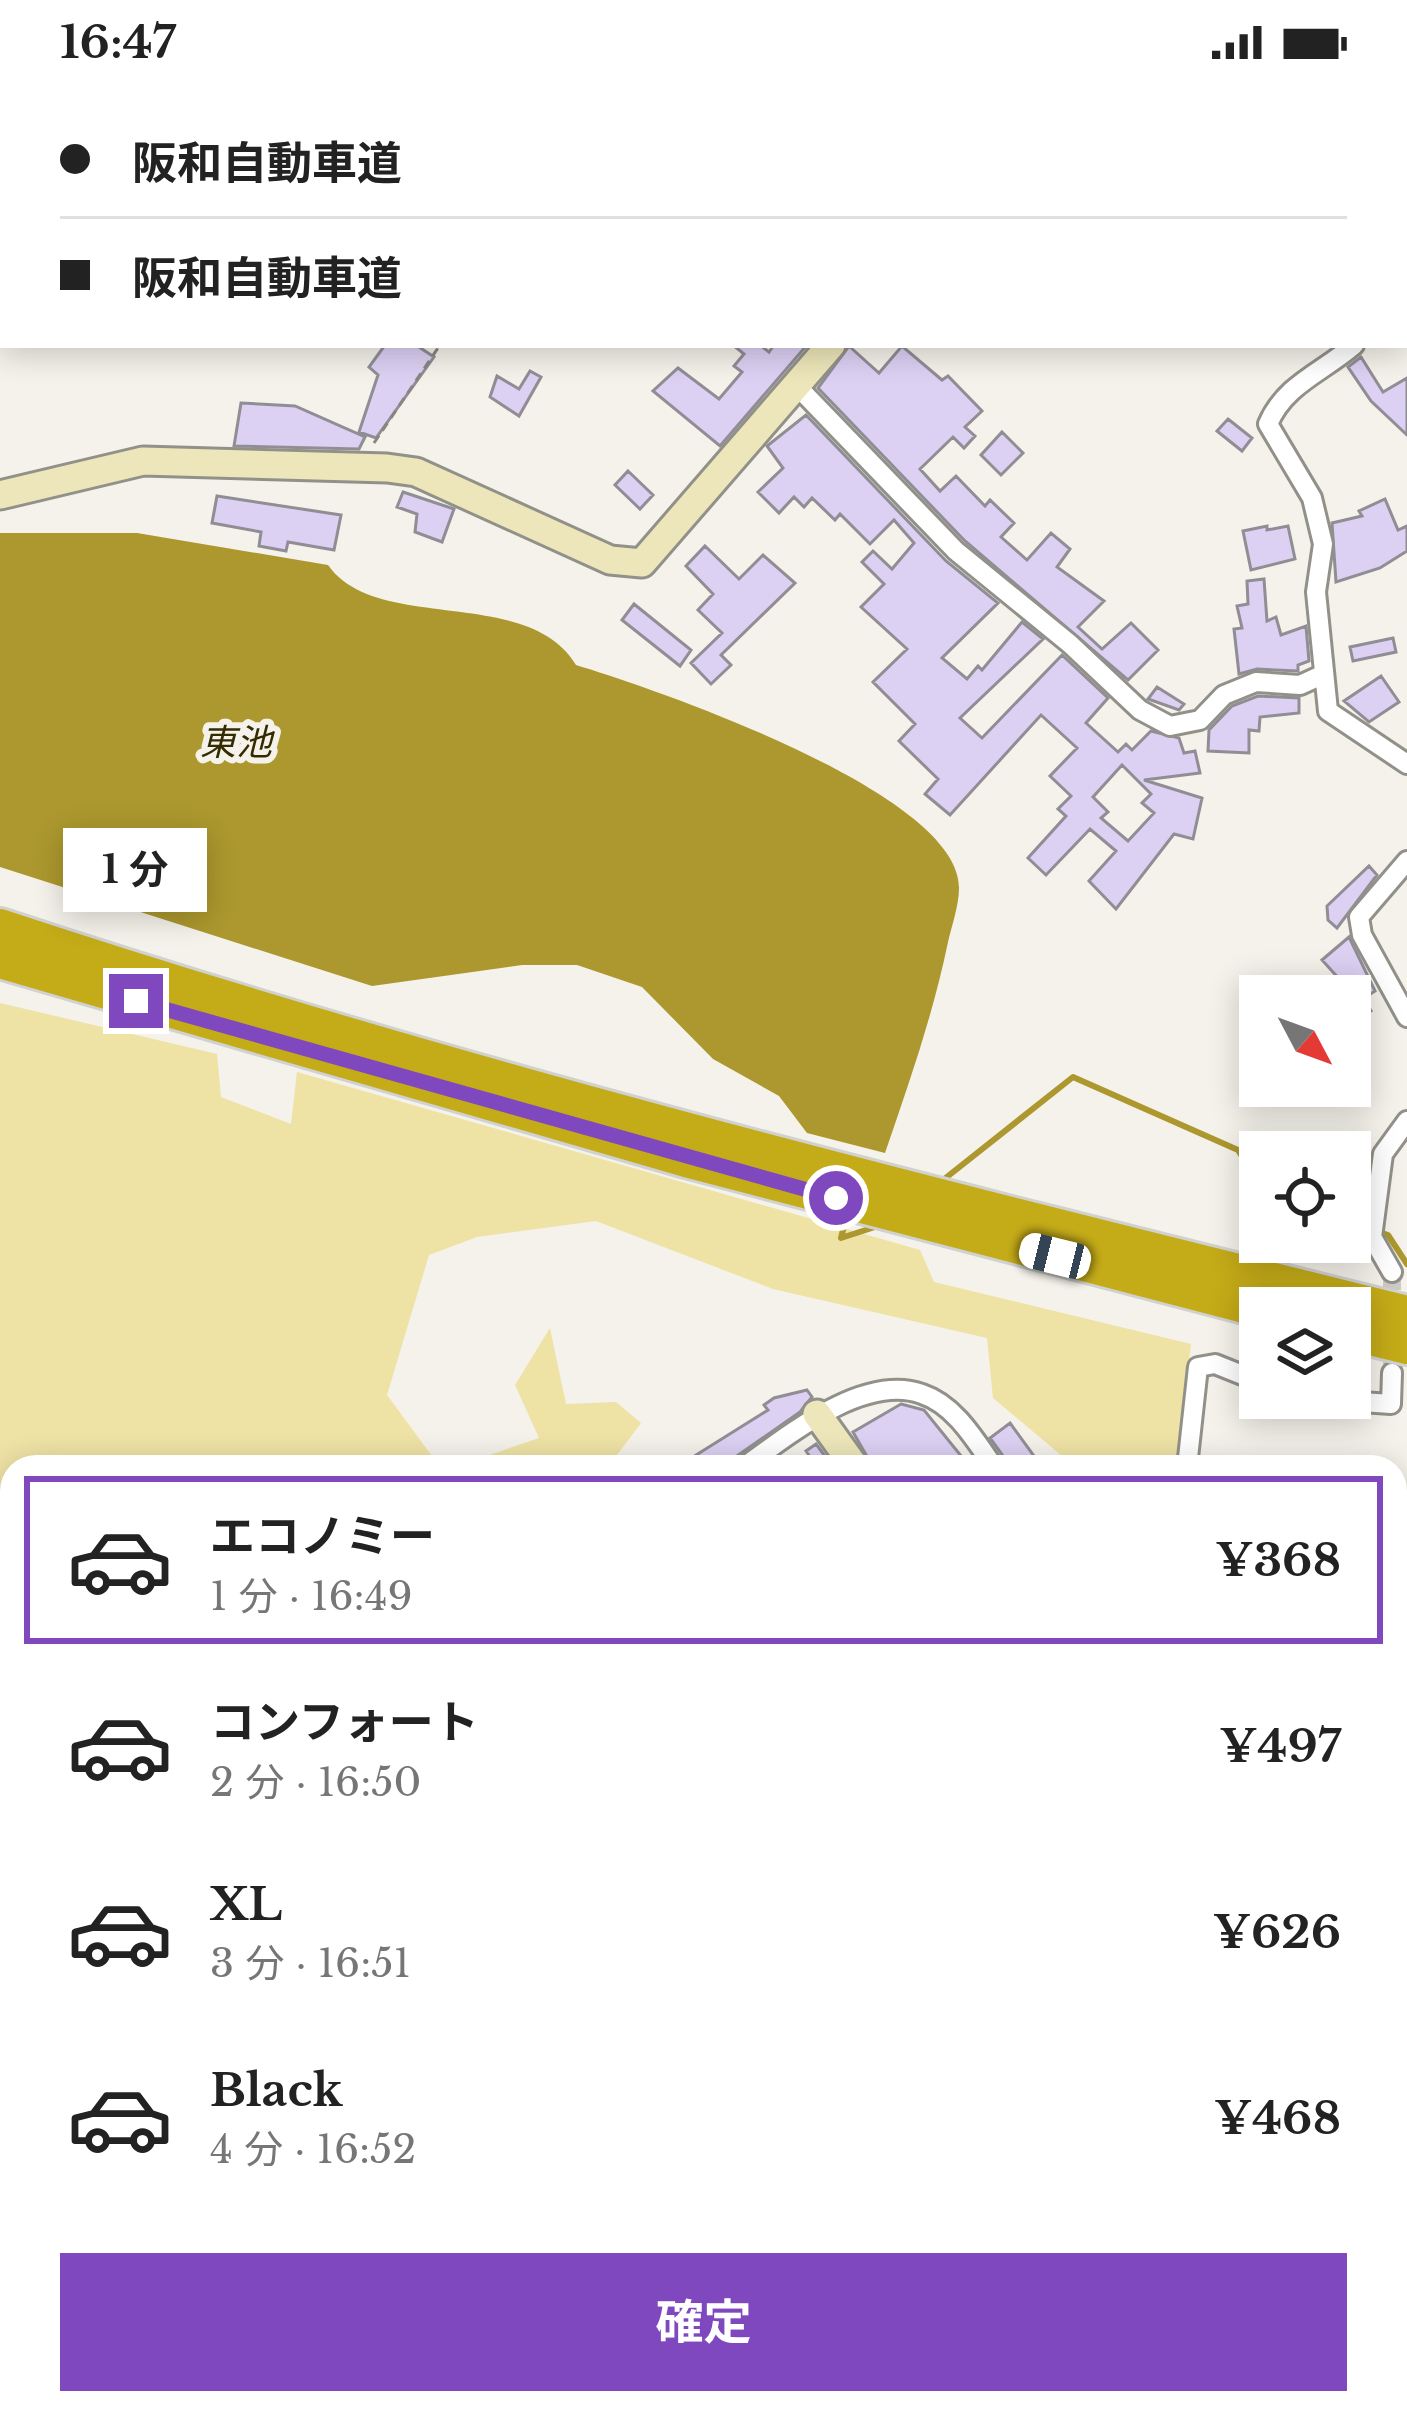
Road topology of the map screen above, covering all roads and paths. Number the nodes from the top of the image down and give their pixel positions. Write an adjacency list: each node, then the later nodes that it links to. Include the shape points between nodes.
1 (438, 348): 5 (path)
2 (828, 348): 4 (main road)
3 (1349, 348): 7 (street, via 1308,374 1268,424 1312,498 1323,544 1316,592)
4 (795, 384): 5 (main road, via 642,562 610,560 416,472); 7 (street, via 956,551 1140,710 1170,726 1200,720 1224,695 1256,682 1300,685)
5 (358, 467): 6 (main road, via 143,460)
6 (0, 495)
7 (1322, 674): 8 (street, via 1328,710)
8 (1407, 764)
9 (1407, 862): 12 (street, via 1359,917)
10 (0, 927): 14 (highway)
11 (0, 960): 14 (highway)
12 (1407, 1017)
13 (1407, 1120): 16 (street, via 1383,1154 1372,1237)
14 (760, 1164): 15 (highway)
15 (921, 1207): 17 (highway); 18 (highway)
16 (1392, 1272)
17 (1239, 1303)
18 (1407, 1315)
19 (1371, 1343): 20 (highway)
20 (1400, 1359): 22 (street, via 1391,1403)
21 (1239, 1374): 27 (street, via 1198,1367)
22 (1371, 1402)
23 (817, 1414): 24 (street); 25 (main road); 26 (street, via 882,1392 922,1394 962,1421)
24 (761, 1455)
25 (846, 1455)
26 (986, 1455)
27 (1188, 1455)

